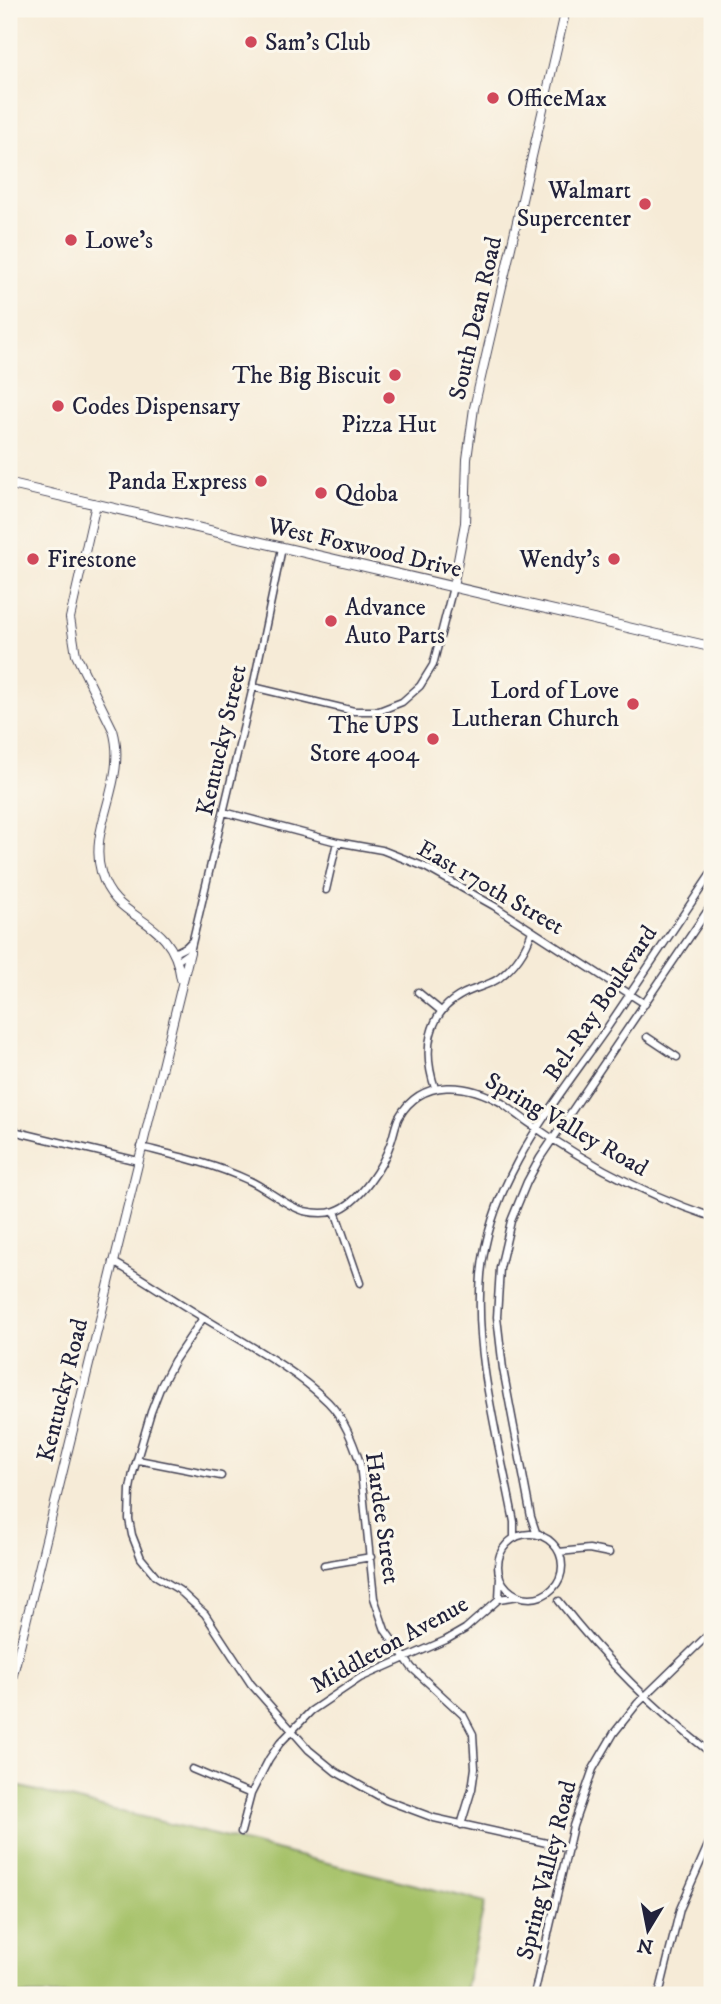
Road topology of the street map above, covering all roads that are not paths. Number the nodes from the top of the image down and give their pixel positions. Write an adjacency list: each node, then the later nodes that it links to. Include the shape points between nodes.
1 (566, 9): 5 (street, South Dean Road, via 474,408 465,523)
2 (9, 484): 3 (main road, West Foxwood Drive)
3 (96, 504): 4 (main road, West Foxwood Drive); 16 (street, via 70,618 76,655 117,743 117,769 99,848 100,870 114,897 162,934)
4 (282, 548): 5 (main road, West Foxwood Drive); 7 (street, Kentucky Street)
5 (453, 587): 6 (main road, West Foxwood Drive); 7 (street, via 432,665 421,687 402,702 379,711 354,711)
6 (712, 647)
7 (253, 687): 8 (street, Kentucky Street)
8 (224, 812): 9 (street, East 170th Street); 14 (street, Kentucky Street)
9 (337, 842): 11 (street); 13 (street, East 170th Street, via 382,850 425,867)
10 (712, 872): 19 (street, Bel-Ray Boulevard)
11 (326, 890)
12 (712, 904): 20 (street, Bel-Ray Boulevard)
13 (532, 931): 19 (street, East 170th Street); 21 (street, via 508,971 484,987 460,995)
14 (193, 939): 15 (street, Kentucky Street); 16 (street)
15 (190, 952): 16 (street); 17 (street)
16 (175, 957): 17 (street)
17 (182, 985): 28 (street)
18 (418, 992): 21 (street)
19 (630, 993): 20 (street, East 170th Street); 25 (street, Bel-Ray Boulevard)
20 (645, 1003): 27 (street, Bel-Ray Boulevard)
21 (441, 1011): 24 (street, via 428,1046)
22 (648, 1037): 23 (street)
23 (677, 1057)
24 (435, 1088): 25 (street, Spring Valley Road, via 476,1091); 30 (street, via 407,1106 378,1171 358,1196)
25 (537, 1128): 27 (street, Spring Valley Road); 34 (street, Bel-Ray Boulevard, via 495,1211 481,1272)
26 (9, 1130): 29 (street)
27 (553, 1139): 31 (street, Spring Valley Road, via 625,1182); 35 (street, Bel-Ray Boulevard, via 527,1182 511,1221 500,1268)
28 (141, 1147): 29 (street); 30 (street, via 247,1179 303,1211)
29 (138, 1161): 32 (street)
30 (335, 1211): 33 (street)
31 (712, 1217)
32 (113, 1262): 36 (street, Hardee Street); 53 (street, Kentucky Road)
33 (360, 1283)
34 (479, 1317): 35 (street); 40 (street, Bel-Ray Boulevard)
35 (497, 1317): 39 (street, Bel-Ray Boulevard, via 531,1517)
36 (203, 1318): 37 (street, via 161,1386); 43 (street, Hardee Street, via 273,1360 338,1415 360,1463)
37 (138, 1460): 38 (street); 55 (street, via 128,1503 141,1558 156,1576 205,1614 251,1684)
38 (221, 1476)
39 (541, 1536): 40 (street); 41 (street, Bel-Ray Boulevard)
40 (514, 1537): 45 (street, via 501,1551)
41 (559, 1552): 42 (street, via 589,1549); 46 (street)
42 (609, 1553)
43 (371, 1557): 44 (street); 52 (street, Hardee Street, via 378,1613)
44 (324, 1565)
45 (500, 1575): 47 (street, via 507,1588); 49 (street)
46 (559, 1581): 48 (street); 50 (street)
47 (519, 1596): 48 (street); 49 (street)
48 (542, 1596): 50 (street)
49 (499, 1599): 52 (street, Middleton Avenue, via 465,1629)
50 (559, 1601): 54 (street)
51 (712, 1631): 54 (street, Spring Valley Road)
52 (404, 1658): 55 (street, Middleton Avenue, via 329,1697); 59 (street, Hardee Street, via 463,1715 473,1734 475,1768)
53 (9, 1691)
54 (644, 1697): 56 (street); 62 (street, Spring Valley Road, via 614,1733 593,1769 579,1803)
55 (292, 1729): 58 (street, Middleton Avenue); 59 (street, via 323,1762 365,1790)
56 (712, 1754)
57 (191, 1769): 58 (street)
58 (251, 1794): 60 (street, Middleton Avenue)
59 (461, 1825): 62 (street)
60 (241, 1832)
61 (712, 1836): 64 (street, via 680,1909)
62 (569, 1848): 63 (street, Spring Valley Road)
63 (534, 1995)
64 (659, 1995)

